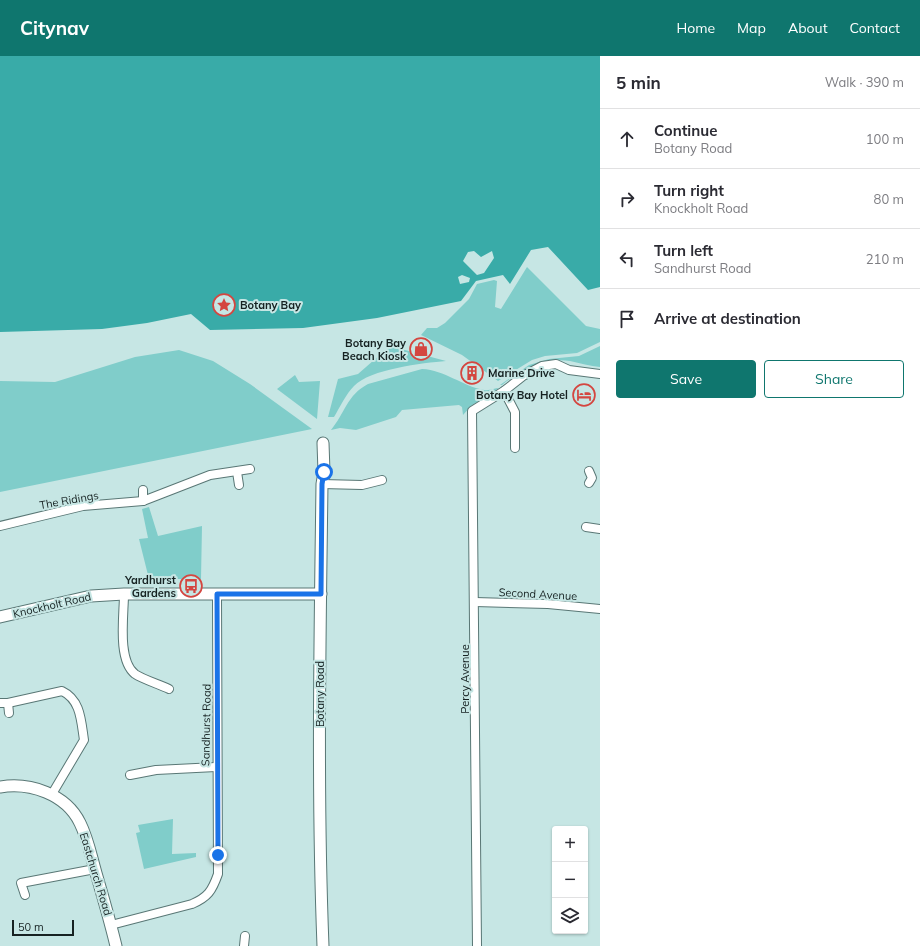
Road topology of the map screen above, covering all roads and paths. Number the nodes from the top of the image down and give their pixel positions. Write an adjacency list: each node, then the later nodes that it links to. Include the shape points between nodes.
1 (600, 374): 2 (street, via 569,370 556,364 542,366 523,376)
2 (504, 391): 4 (street, via 515,412); 18 (street, Percy Avenue, via 472,411)
3 (323, 443): 8 (street, Botany Road)
4 (515, 448)
5 (250, 469): 6 (street, The Ridings)
6 (237, 472): 9 (street); 11 (street, The Ridings, via 210,475)
7 (382, 480): 8 (street, via 362,485)
8 (322, 484): 17 (street, Botany Road)
9 (239, 485)
10 (143, 490): 11 (street)
11 (143, 501): 12 (street, The Ridings, via 83,506)
12 (0, 526)
13 (586, 527): 14 (street)
14 (600, 529)
15 (124, 594): 16 (street, Knockholt Road); 20 (street, Knockholt Road, via 91,596); 21 (street, via 124,651 129,666 136,674)
16 (217, 594): 17 (street, Knockholt Road); 24 (street, Sandhurst Road)
17 (321, 594): 34 (street, Botany Road, via 320,849)
18 (475, 602): 19 (street, Second Avenue, via 548,604); 35 (street, Percy Avenue)
19 (600, 609)
20 (0, 617)
21 (169, 689)
22 (4, 703): 23 (street); 27 (street, via 62,692 70,695 77,703 84,740)
23 (9, 713)
24 (216, 767): 25 (street, via 156,770); 30 (street, Sandhurst Road, via 218,874 213,889 202,900 192,904)
25 (130, 775)
26 (0, 787): 27 (street, Eastchurch Road, via 24,786)
27 (52, 794): 28 (street, Eastchurch Road, via 64,802 80,821)
28 (95, 869): 29 (street, via 21,883); 30 (street, Eastchurch Road)
29 (25, 895)
30 (111, 924): 32 (street, Eastchurch Road)
31 (244, 936): 33 (street)
32 (116, 946)
33 (244, 946)
34 (323, 946)
35 (477, 946)

